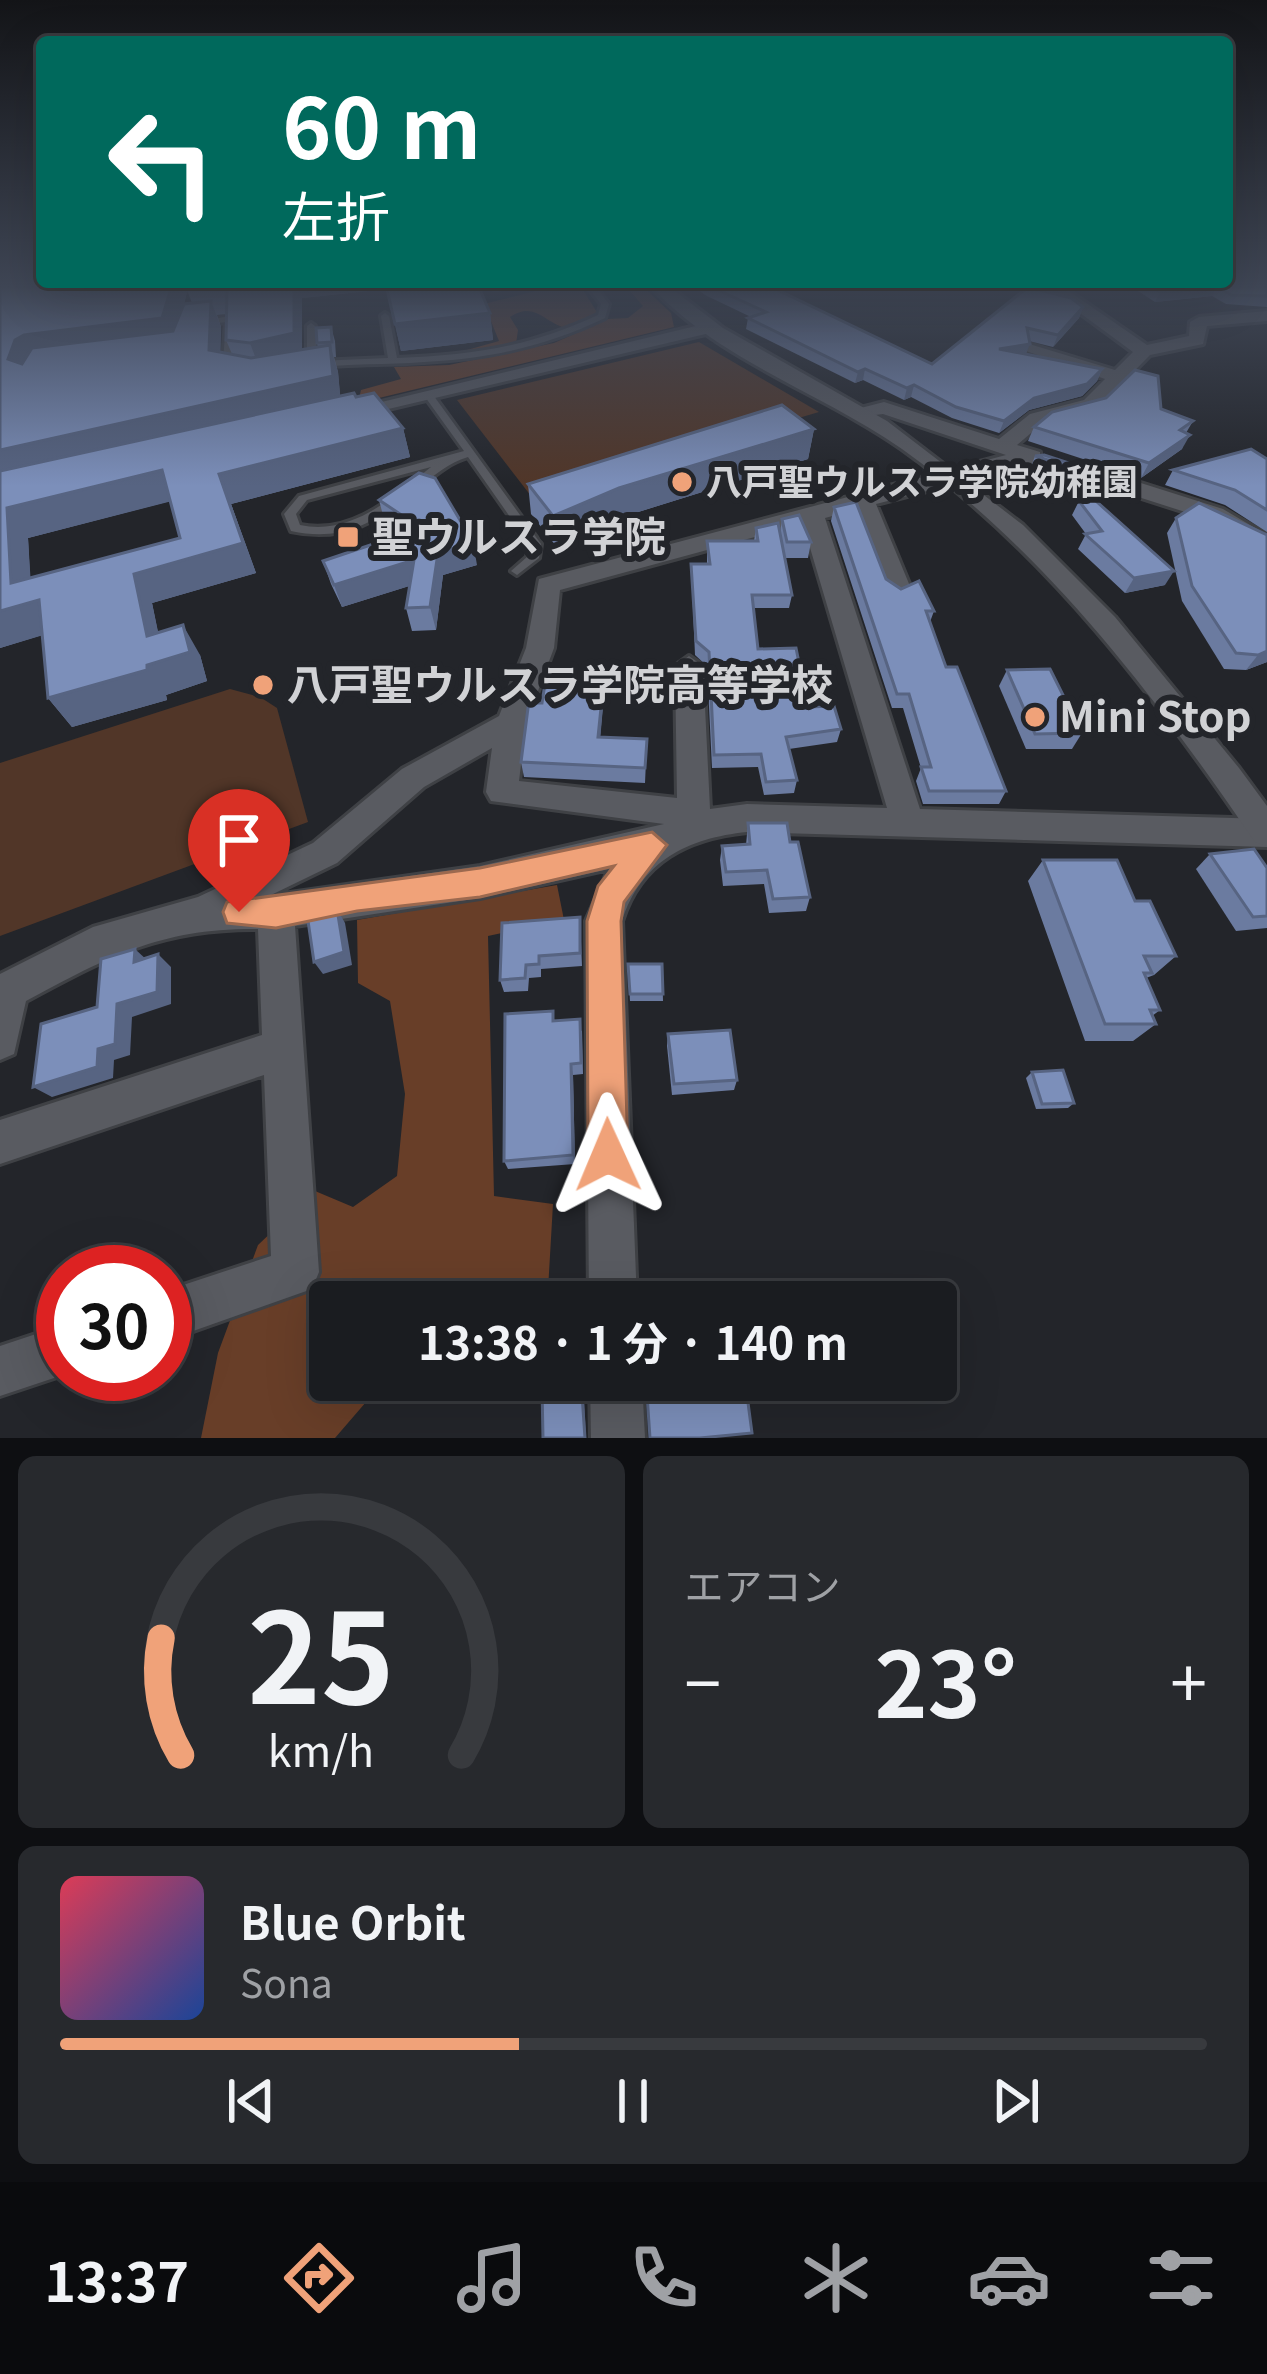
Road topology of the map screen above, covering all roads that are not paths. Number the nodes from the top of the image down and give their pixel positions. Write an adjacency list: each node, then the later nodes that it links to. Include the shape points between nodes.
1 (228, 352): 13 (lane, via 227,374)
2 (312, 352): 10 (lane)
3 (392, 352): 9 (lane)
4 (496, 352): 9 (lane)
5 (606, 352): 14 (street)
6 (752, 352): 15 (street)
7 (1047, 352): 12 (street)
8 (1143, 352): 12 (street)
9 (393, 360): 10 (lane)
10 (312, 364): 11 (lane)
11 (299, 369)
12 (1115, 376): 17 (street, via 1091,404 1037,418)
13 (247, 378)
14 (428, 394): 16 (street); 18 (lane)
15 (859, 411): 17 (street, via 884,408); 21 (street)
16 (315, 421)
17 (1002, 447): 20 (street)
18 (470, 453): 19 (lane); 25 (lane, via 535,544)
19 (449, 459): 19 (lane, via 303,498 290,514 295,528 323,534 352,526)
20 (1047, 462): 21 (street); 24 (street, via 1215,514)
21 (955, 479): 22 (street); 31 (street, via 1069,578 1144,662)
22 (864, 502): 23 (street); 26 (street)
23 (812, 515): 28 (street, via 548,585 540,648); 30 (street)
24 (1267, 544)
25 (517, 571)
26 (898, 591)
27 (689, 666): 29 (street)
28 (511, 723): 29 (street, via 502,792); 33 (street, via 413,778 325,853)
29 (693, 819): 30 (street); 32 (street)
30 (907, 819): 31 (street)
31 (1267, 832)
32 (652, 845): 34 (street); 39 (street, via 609,896 604,921)
33 (202, 912): 34 (street); 35 (street, via 106,939)
34 (276, 913): 37 (street)
35 (4, 992): 36 (street)
36 (0, 1040)
37 (285, 1048): 38 (street); 40 (street, via 295,1272)
38 (0, 1142)
39 (613, 1281)
40 (192, 1307)
41 (36, 1359): 42 (street)
42 (0, 1371)
43 (617, 1401): 44 (street)
44 (618, 1438)

